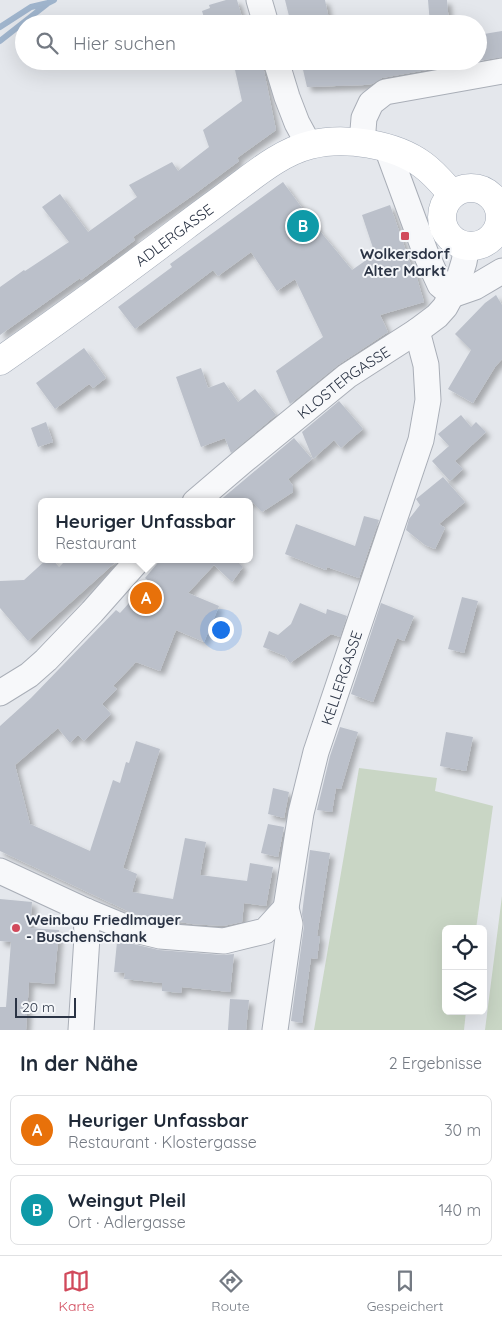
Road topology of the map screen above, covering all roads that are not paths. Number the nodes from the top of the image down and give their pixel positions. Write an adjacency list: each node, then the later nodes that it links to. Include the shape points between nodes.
1 (259, 0): 2 (street)
2 (263, 15)
3 (279, 70): 5 (street, via 296,123)
4 (502, 72): 6 (street, via 385,92 371,103 364,118)
5 (309, 145): 6 (main road, ADLERGASSE, via 324,142); 13 (main road, ADLERGASSE, via 254,175)
6 (375, 145): 7 (main road, ADLERGASSE, via 409,156 423,165); 11 (street, via 440,285)
7 (452, 194): 8 (main road, via 466,188 488,192 498,203); 9 (main road, via 443,208 443,225 452,239)
8 (501, 226): 9 (main road, via 484,244)
9 (467, 246): 11 (street, KLOSTERGASSE)
10 (502, 271): 11 (street, via 475,287)
11 (452, 295): 12 (street, KLOSTERGASSE, via 437,316)
12 (417, 331): 14 (street, KLOSTERGASSE, via 347,376); 18 (street, KELLERGASSE, via 426,365 428,400 421,440 316,752 301,813)
13 (0, 361)
14 (200, 498)
15 (135, 563): 16 (street, via 46,660)
16 (0, 693)
17 (0, 871): 19 (street)
18 (286, 908): 19 (street, via 265,931 224,941 160,936 127,928); 21 (street, KELLERGASSE, via 290,924)
19 (86, 911): 20 (street)
20 (81, 1030)
21 (276, 1030)

